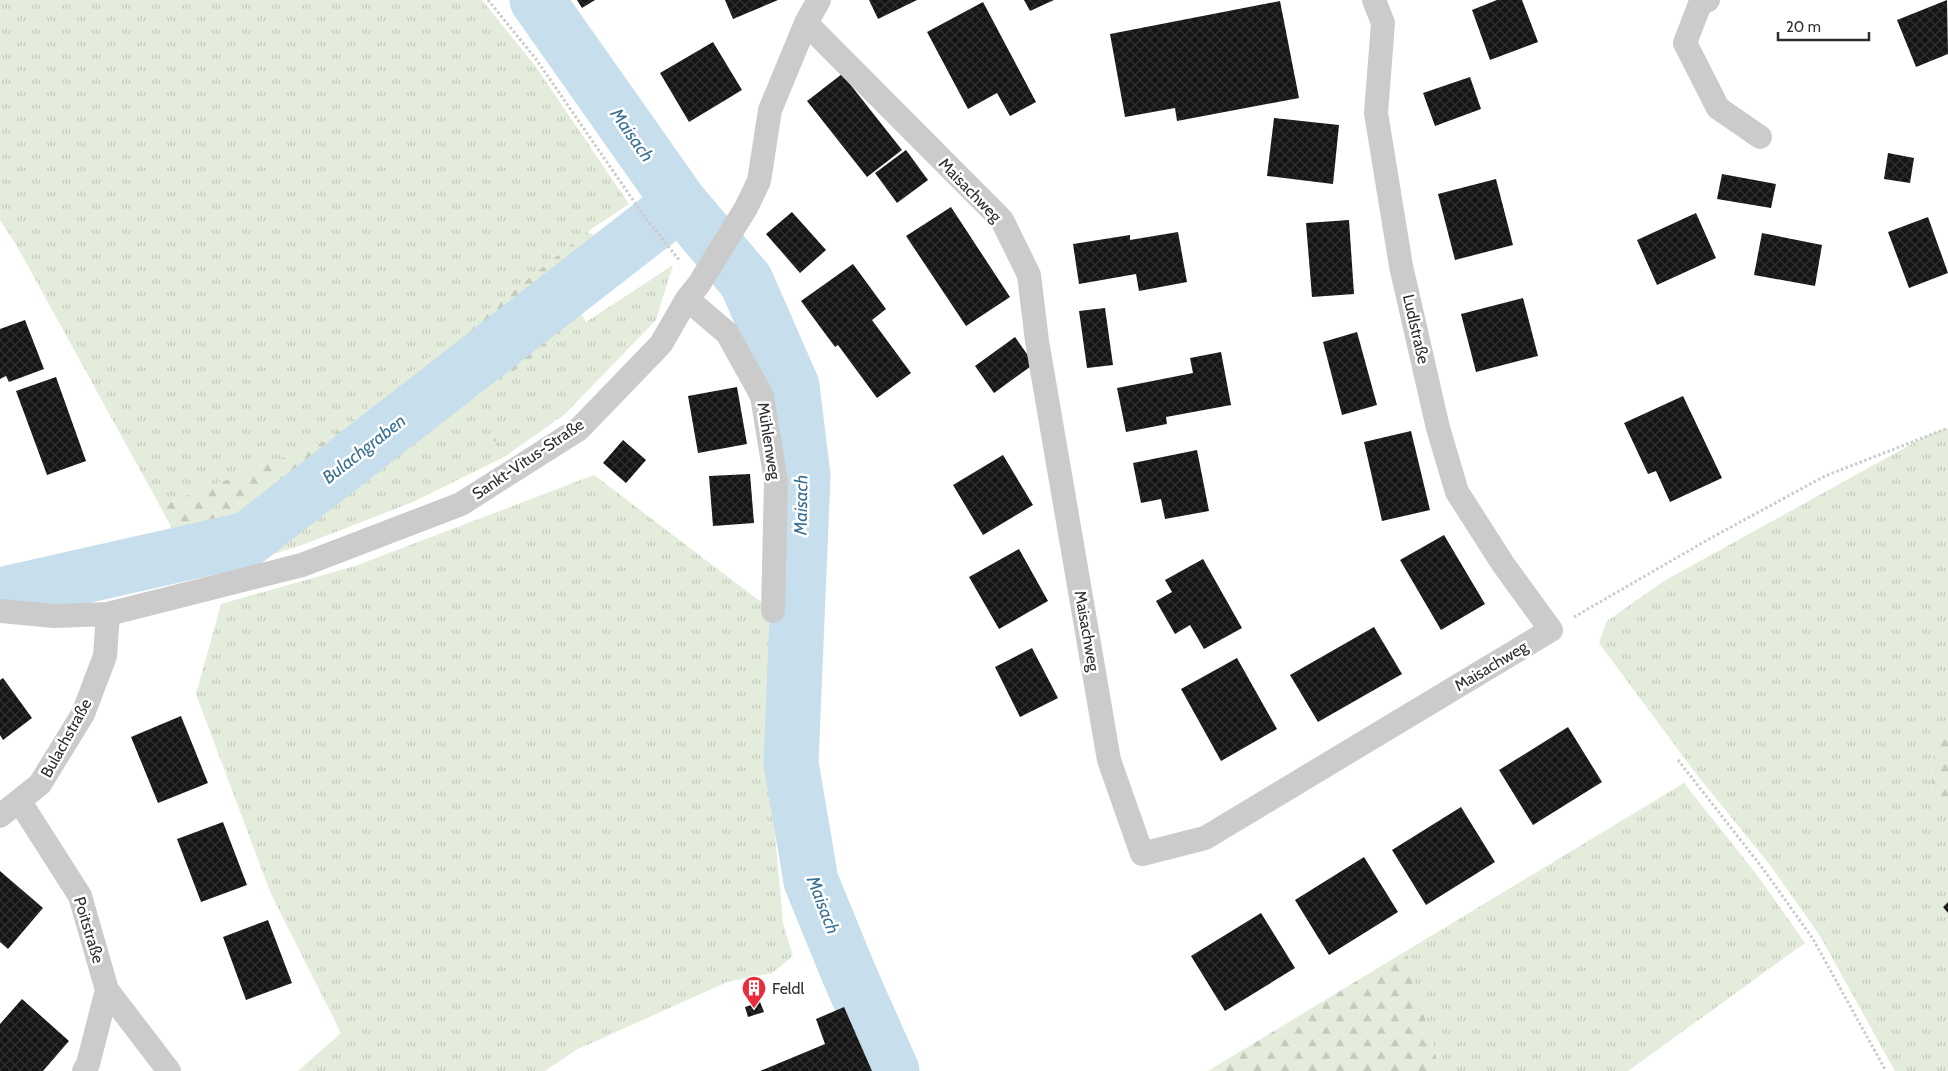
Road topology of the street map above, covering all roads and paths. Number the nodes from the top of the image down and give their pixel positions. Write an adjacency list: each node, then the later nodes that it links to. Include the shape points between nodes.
1 (488, 0): 7 (path, via 536,59 644,216)
2 (819, 0): 5 (street, Sankt-Vitus-Straße)
3 (1374, 0): 13 (street, Ludlstraße, via 1383,23 1376,113 1401,266 1438,428 1457,492 1503,564)
4 (1708, 0): 6 (street, via 1700,4 1685,43 1718,108)
5 (806, 22): 8 (street, Sankt-Vitus-Straße, via 770,110 759,181 746,208); 13 (street, Maisachweg, via 1002,220 1030,275 1037,341 1109,760 1142,854 1205,838)
6 (1760, 137)
7 (676, 255)
8 (693, 292): 11 (street, Mühlenweg, via 727,332 762,396 776,481); 12 (street, Sankt-Vitus-Straße, via 661,344 579,430 461,504 302,565)
9 (1948, 428): 13 (path, via 1825,476)
10 (0, 611): 12 (street, Sankt-Vitus-Straße, via 54,616)
11 (773, 611)
12 (108, 614): 15 (street, Bulachstraße, via 105,656 83,714 40,784)
13 (1552, 630)
14 (1678, 760): 20 (path, via 1813,939)
15 (20, 802): 16 (street, Bulachstraße); 17 (street, Poitstraße, via 80,896)
16 (0, 816)
17 (108, 990): 18 (street); 19 (street)
18 (84, 1071)
19 (169, 1071)
20 (1886, 1071)

